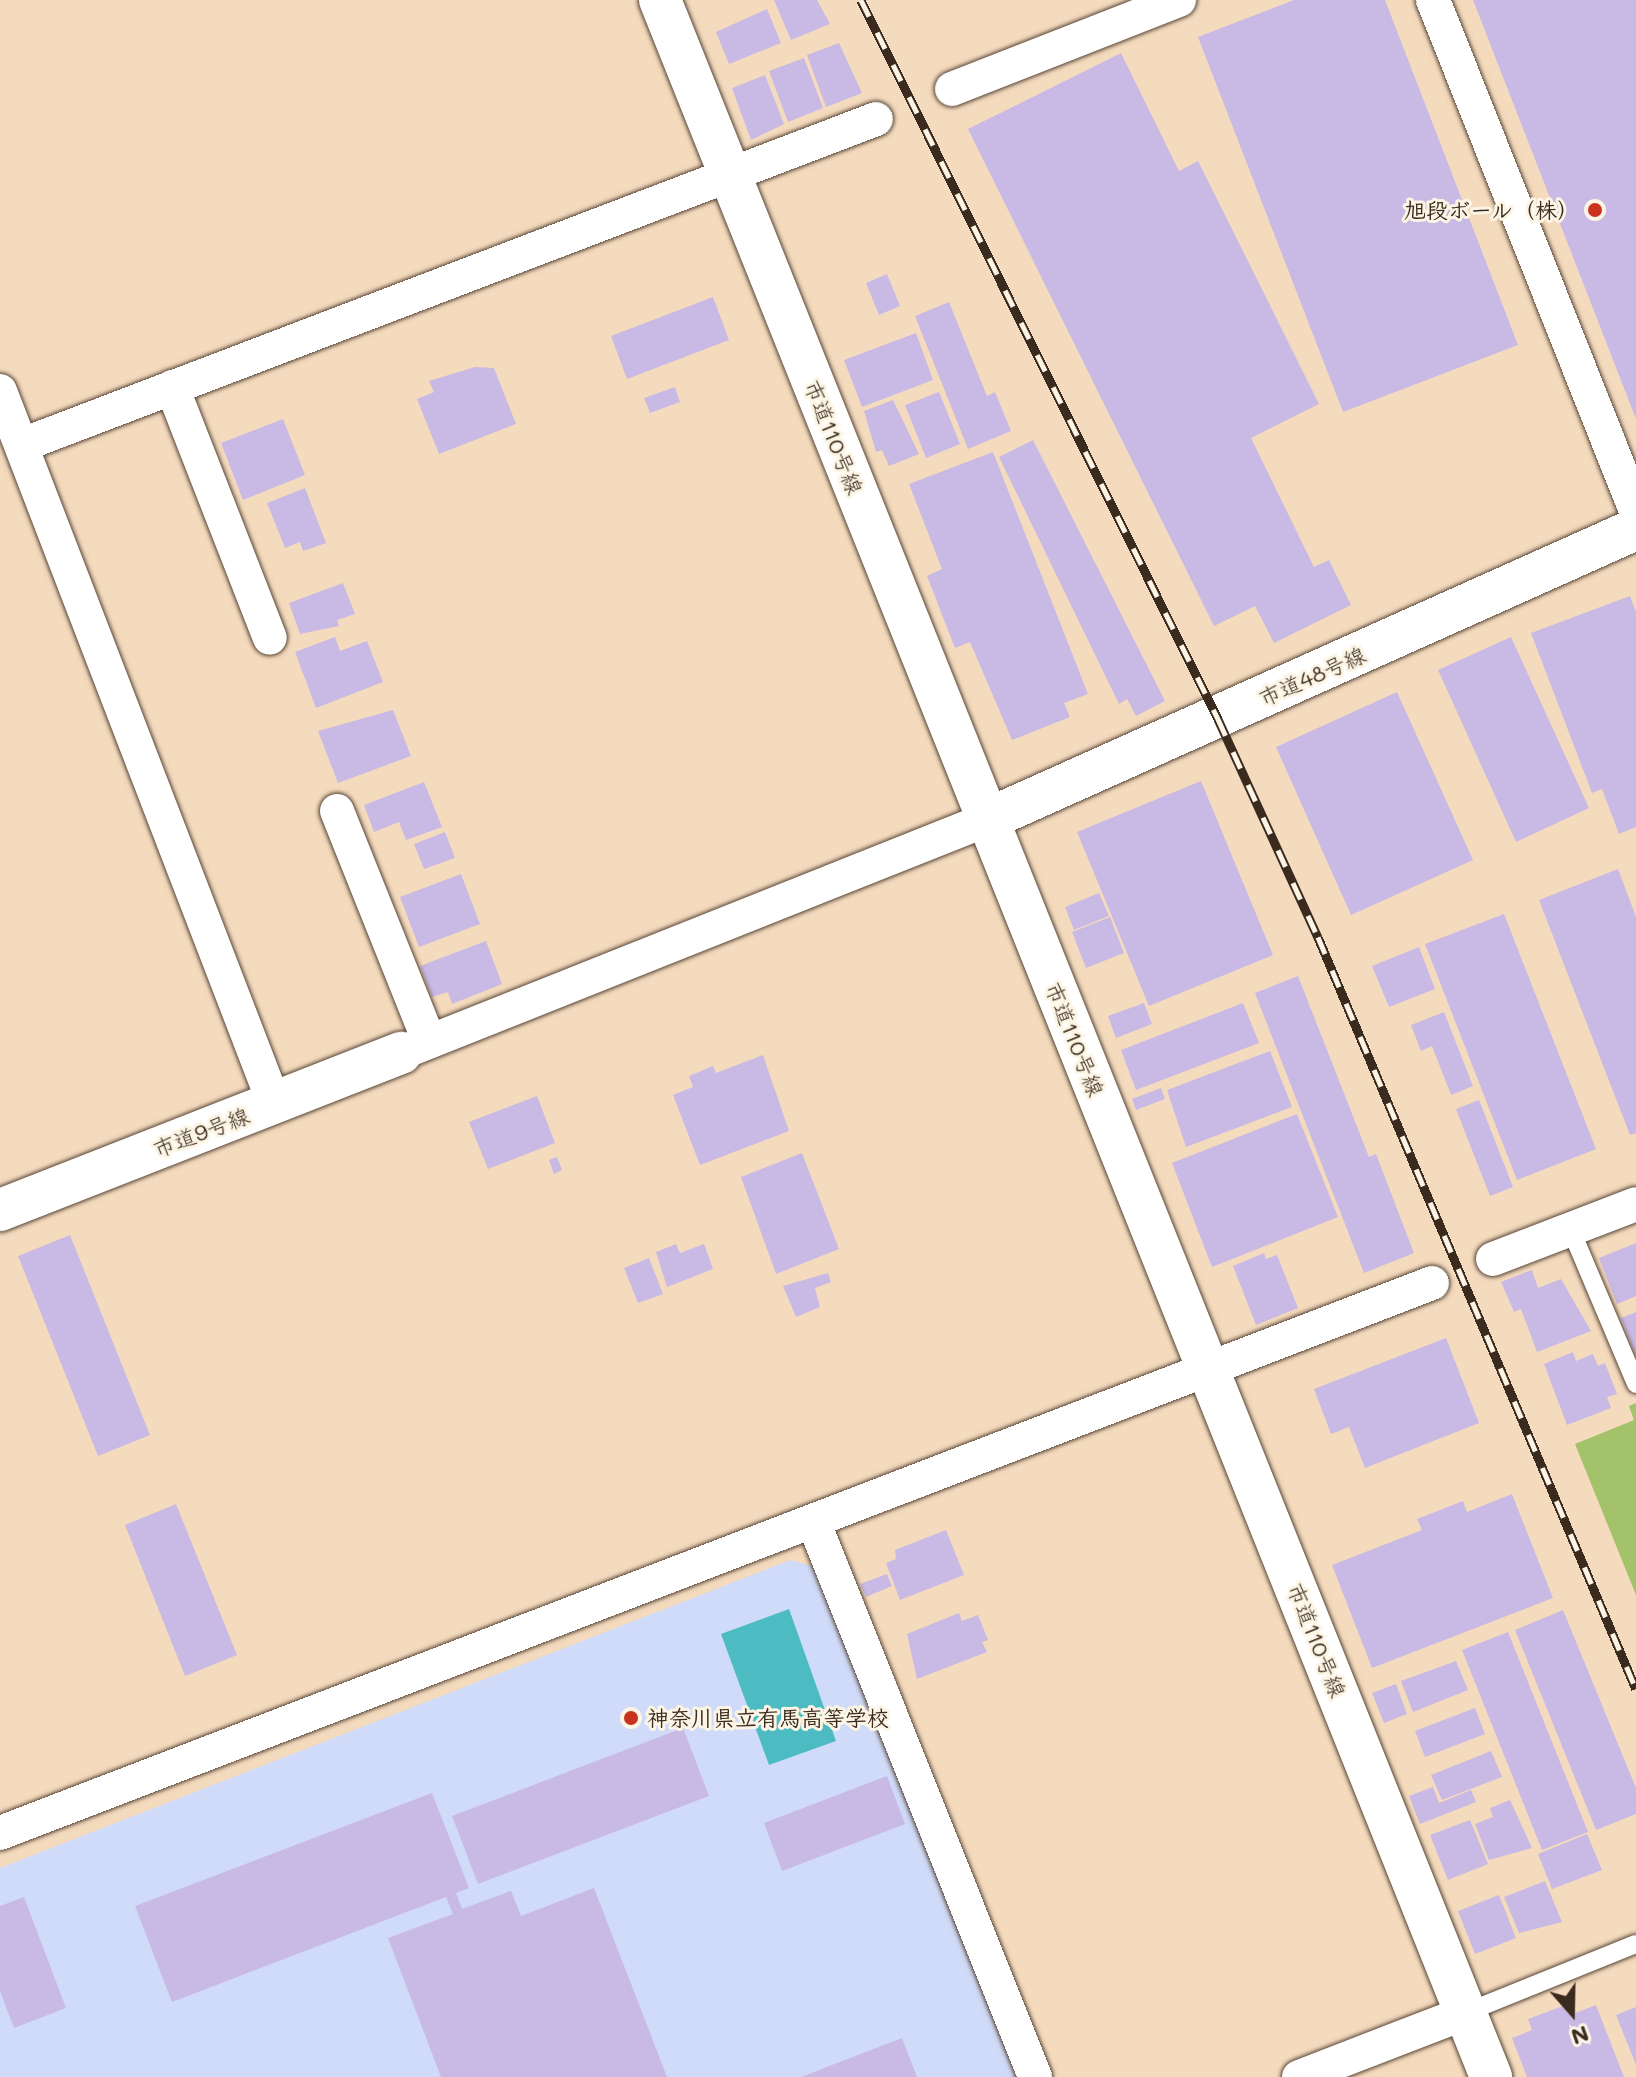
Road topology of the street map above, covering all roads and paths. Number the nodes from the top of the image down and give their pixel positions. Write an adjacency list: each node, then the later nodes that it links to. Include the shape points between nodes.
1 (660, 0): 6 (street, 市道110号線)
2 (1179, 0): 4 (street)
3 (1433, 0): 10 (street)
4 (952, 89)
5 (876, 119): 6 (street)
6 (730, 173): 7 (street); 14 (street, 市道110号線)
7 (172, 387): 9 (street); 12 (street)
8 (0, 391): 9 (street)
9 (22, 445): 16 (street)
10 (1636, 511)
11 (1636, 529): 14 (street, 市道48号線)
12 (270, 638)
13 (337, 811): 15 (street)
14 (986, 820): 15 (street); 22 (street, 市道110号線)
15 (415, 1047): 16 (street, 市道9号線)
16 (274, 1103): 18 (street, 市道9号線)
17 (1636, 1204): 19 (street)
18 (0, 1210)
19 (1571, 1230): 20 (street); 23 (lane)
20 (1493, 1259)
21 (1432, 1283): 22 (street)
22 (1209, 1370): 24 (street); 27 (street, 市道110号線)
23 (1636, 1384)
24 (814, 1523): 25 (street); 28 (street)
25 (0, 1833)
26 (1636, 1944): 27 (lane)
27 (1465, 2013): 29 (street); 30 (street, 市道110号線)
28 (1035, 2077)
29 (1299, 2077)
30 (1491, 2077)

